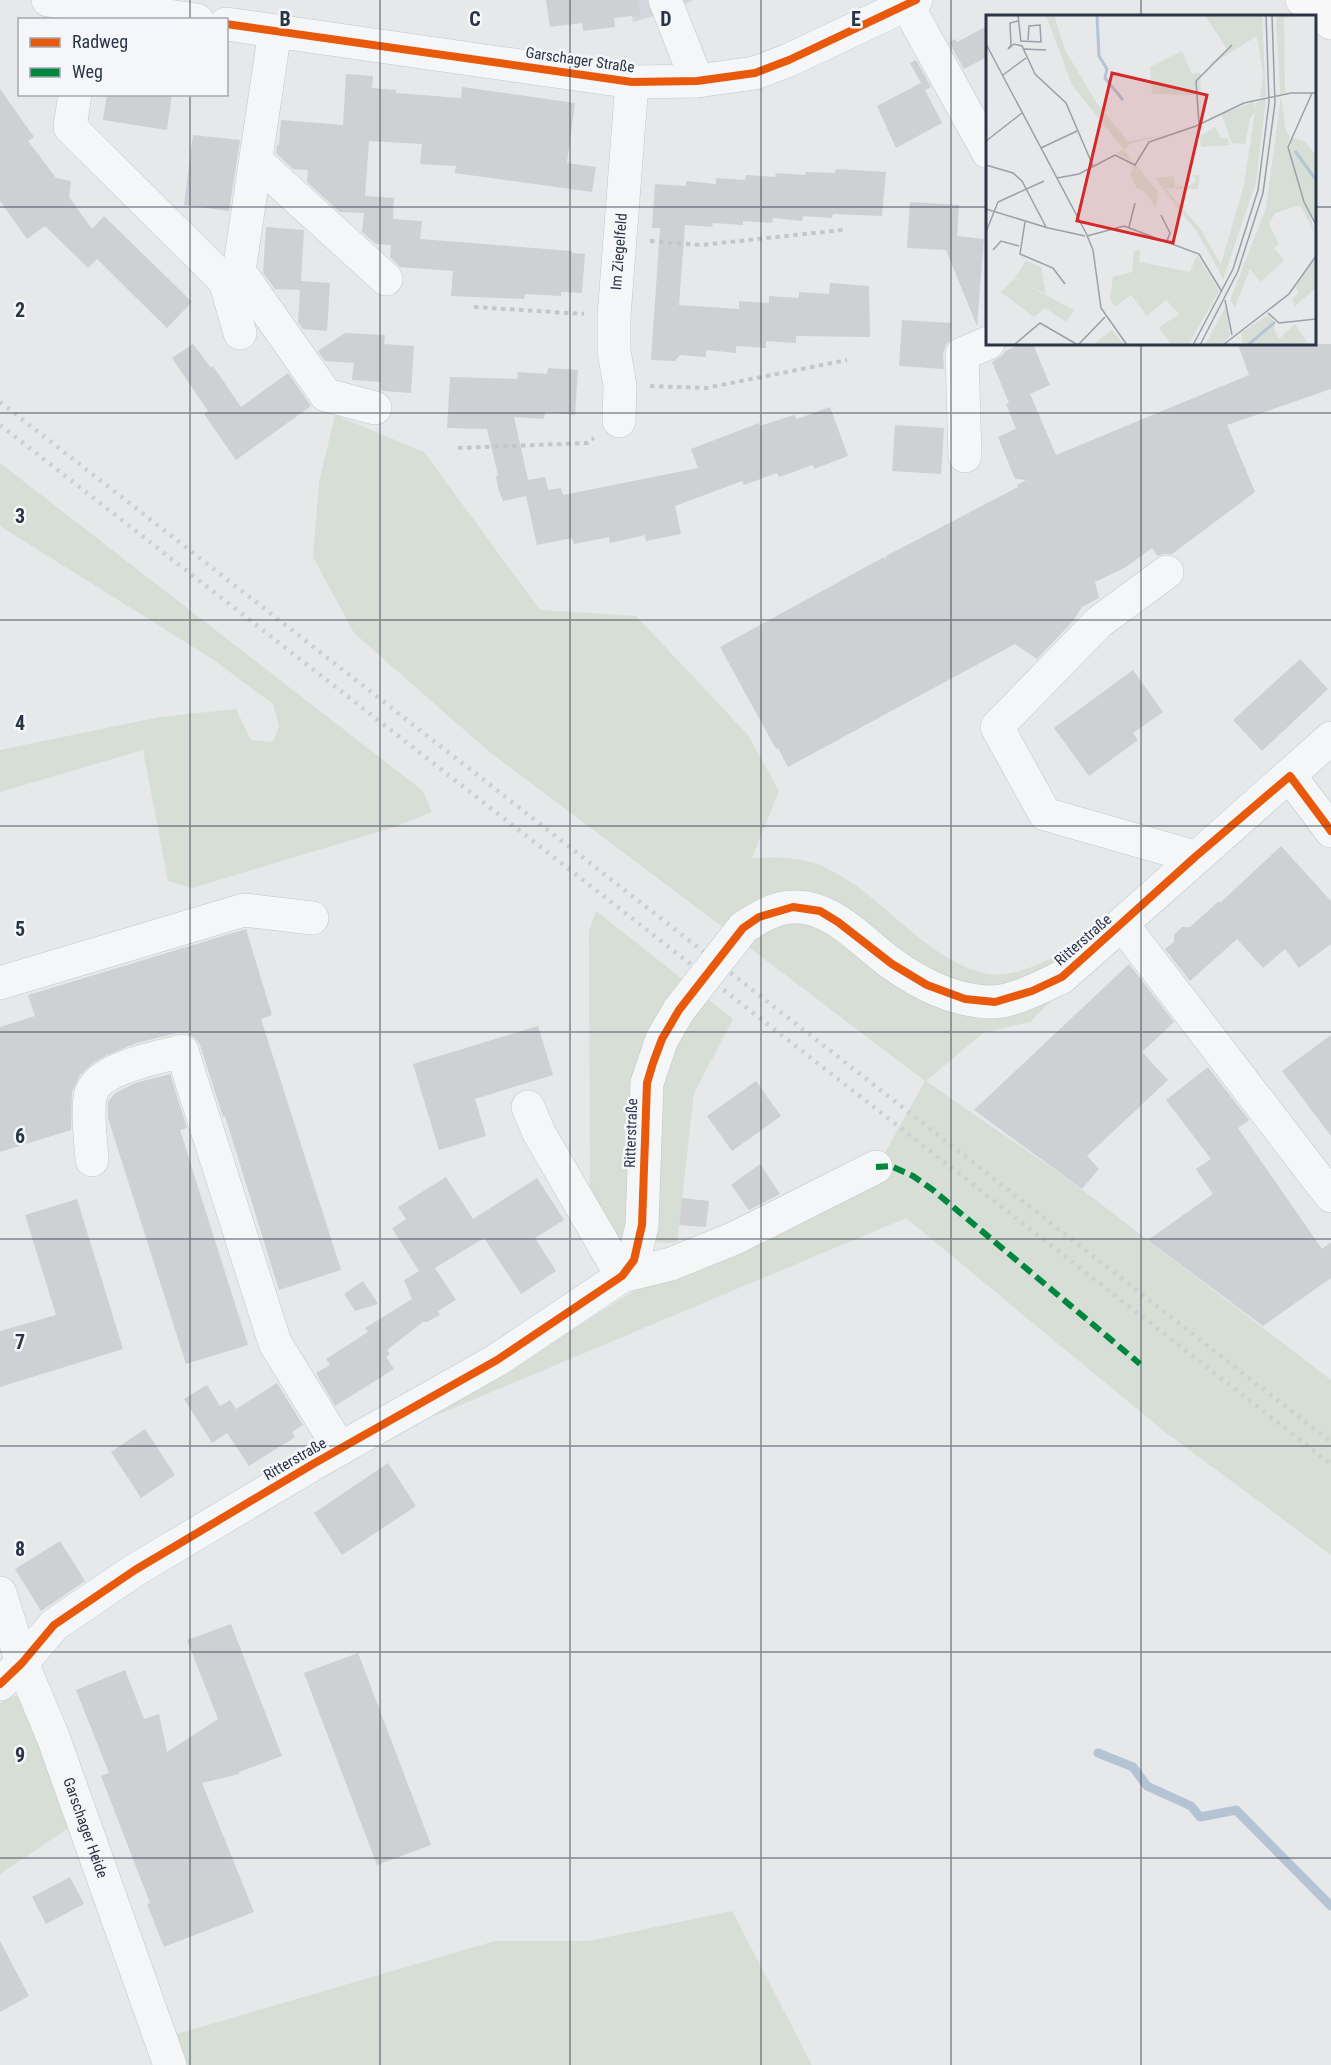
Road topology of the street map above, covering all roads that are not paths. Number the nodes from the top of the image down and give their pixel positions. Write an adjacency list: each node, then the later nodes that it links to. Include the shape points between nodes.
1 (48, 0): 5 (street)
2 (217, 0): 7 (street)
3 (665, 0): 10 (street)
4 (911, 2): 10 (street, Garschager Straße, via 755,73); 13 (street, Garschager Straße)
5 (86, 13): 6 (street)
6 (165, 18)
7 (214, 18)
8 (228, 24): 9 (street, Garschager Straße)
9 (274, 31): 11 (street, Garschager Straße); 14 (street)
10 (696, 81): 11 (street, Garschager Straße)
11 (632, 82): 19 (street, Im Ziegelfeld, via 614,316 614,351 621,386)
12 (75, 96): 16 (street, via 70,127 225,281)
13 (986, 150)
14 (256, 161): 15 (street); 18 (street, via 239,271 326,395)
15 (386, 279)
16 (240, 333)
17 (986, 343): 20 (street, via 962,354)
18 (375, 408)
19 (619, 421)
20 (965, 456)
21 (1167, 572): 25 (street, via 1099,622 997,728 1045,814)
22 (1331, 738): 23 (street, Ritterstraße)
23 (1290, 776): 24 (street); 25 (street, Ritterstraße)
24 (1331, 831)
25 (1195, 857): 27 (street, Ritterstraße)
26 (312, 918): 28 (street, via 244,910)
27 (1122, 924): 32 (street); 33 (street, Ritterstraße, bridge, via 1062,977 995,1002 965,999 927,985 820,911 793,907 759,917 743,928 679,1010 662,1039 646,1083 642,1225 634,1260)
28 (0, 983)
29 (528, 1107): 33 (street, via 539,1133)
30 (92, 1160): 34 (street, via 90,1096 99,1080 115,1071 182,1051 275,1343)
31 (876, 1167): 33 (street, via 735,1238 671,1264)
32 (1331, 1196)
33 (622, 1275): 34 (street, Ritterstraße, via 497,1360)
34 (340, 1449): 36 (street, Ritterstraße, via 135,1570 54,1625)
35 (0, 1593): 36 (street, Garschager Heide)
36 (11, 1674): 37 (street, Garschager Heide, via 52,1737)
37 (171, 2065)

